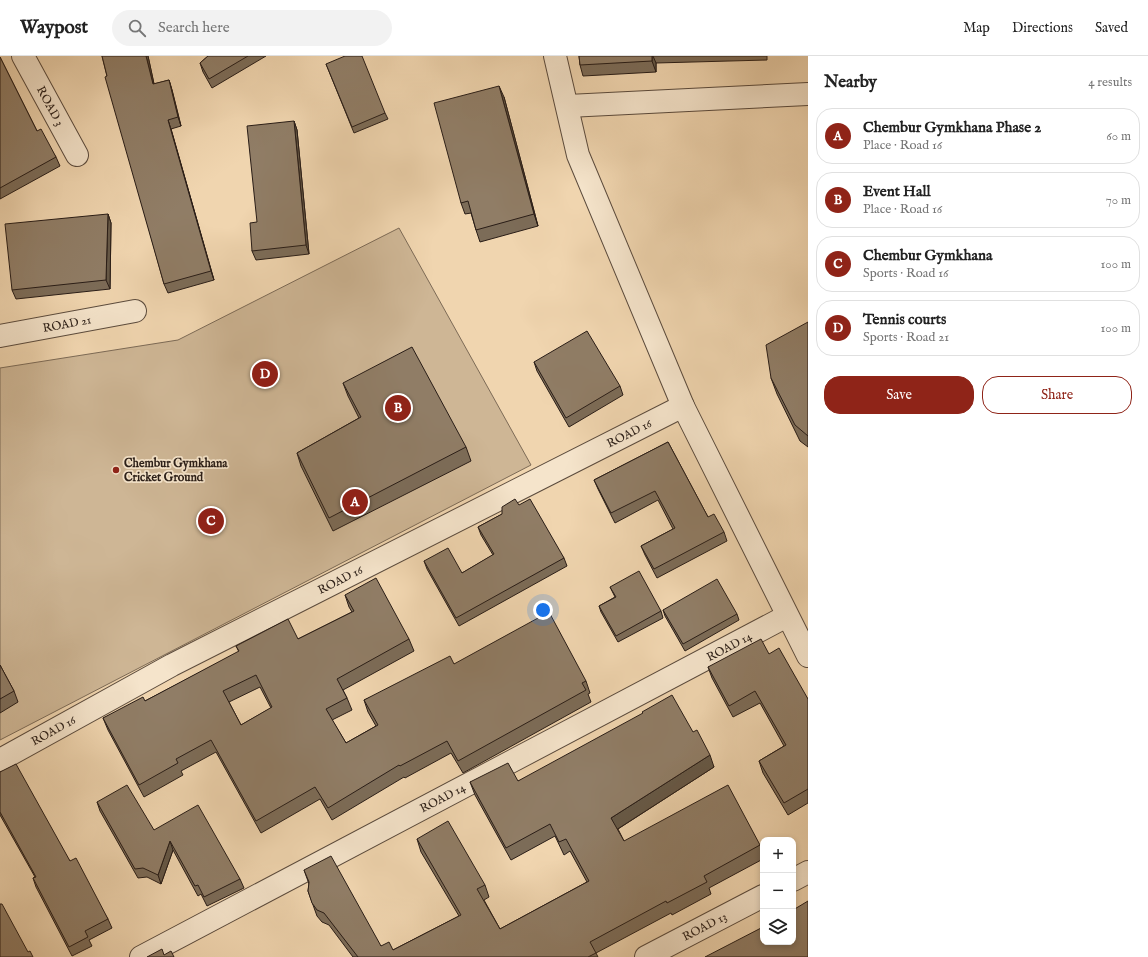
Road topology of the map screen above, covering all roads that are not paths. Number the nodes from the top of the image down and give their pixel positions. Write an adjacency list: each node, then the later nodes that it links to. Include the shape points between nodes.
1 (23, 56): 5 (street, ROAD 3)
2 (556, 56): 4 (street)
3 (808, 94): 4 (street)
4 (568, 106): 8 (street, via 578,155)
5 (77, 155)
6 (135, 311): 7 (street, ROAD 21)
7 (0, 336)
8 (683, 406): 9 (street); 11 (street, ROAD 16, via 180,661)
9 (787, 616): 10 (street); 15 (street, ROAD 14)
10 (808, 656)
11 (0, 760)
12 (808, 872): 13 (street)
13 (796, 878)
14 (760, 898): 16 (street, ROAD 13)
15 (141, 957)
16 (646, 957)

